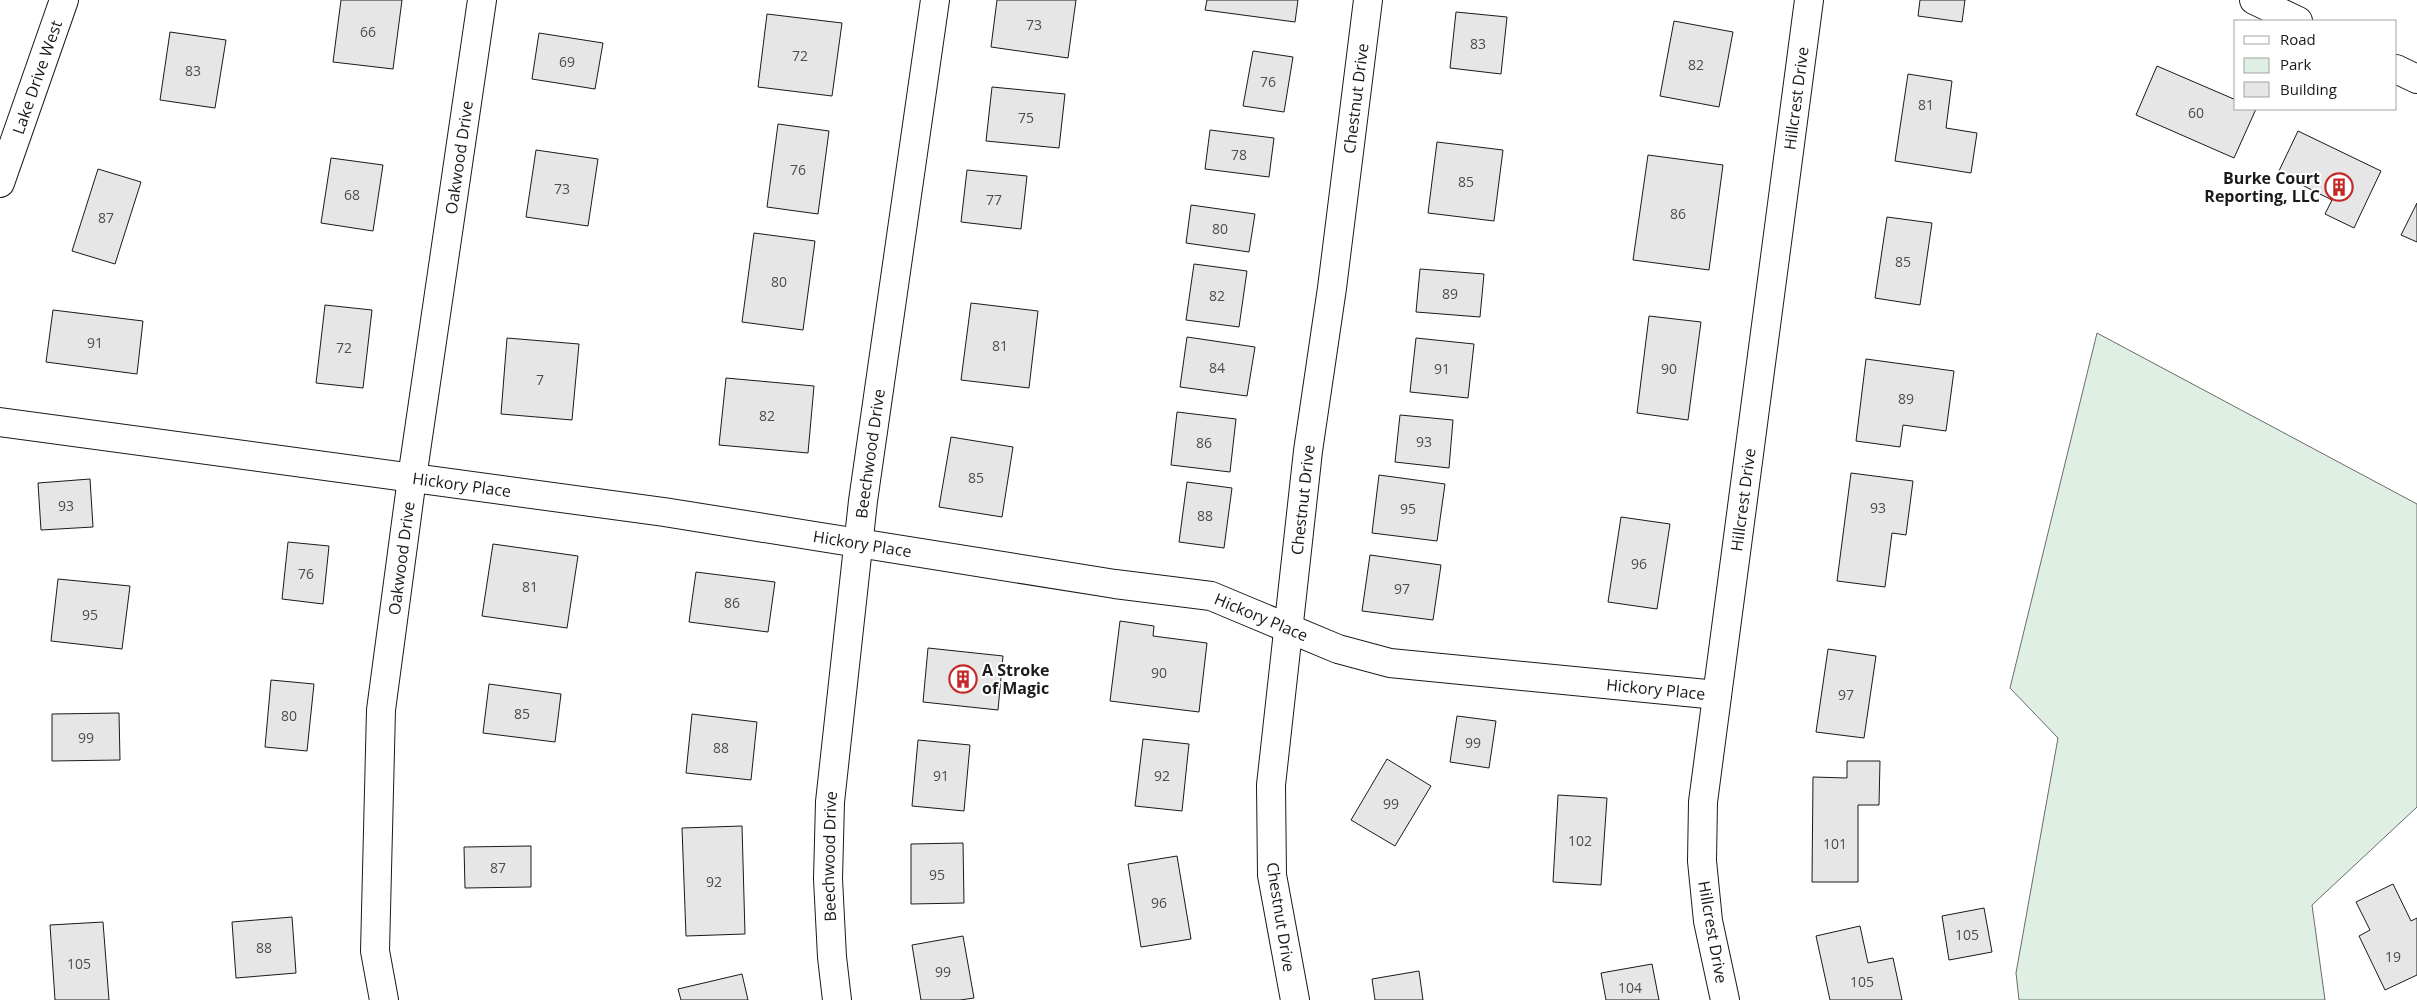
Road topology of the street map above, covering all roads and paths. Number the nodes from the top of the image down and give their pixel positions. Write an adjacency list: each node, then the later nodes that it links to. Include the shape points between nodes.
1 (64, 0): 10 (street, Lake Drive West)
2 (482, 0): 12 (street, Oakwood Drive)
3 (936, 0): 13 (street, Beechwood Drive)
4 (1368, 0): 14 (street, Chestnut Drive)
5 (1809, 0): 15 (street, Hillcrest Drive)
6 (2254, 0): 7 (street)
7 (2296, 20)
8 (2397, 69): 9 (street)
9 (2417, 79)
10 (0, 183)
11 (0, 422): 12 (street, Hickory Place)
12 (412, 478): 13 (street, Hickory Place, via 664,512); 16 (street, Oakwood Drive, via 381,710 375,952)
13 (859, 543): 14 (street, Hickory Place, via 1211,596); 17 (street, Beechwood Drive, via 830,802 828,879)
14 (1286, 628): 15 (street, Hickory Place, via 1338,650 1390,663); 18 (street, Chestnut Drive, via 1270,785 1272,875)
15 (1717, 695): 19 (street, Hillcrest Drive, via 1703,802 1702,861 1708,921)
16 (384, 1000)
17 (837, 1000)
18 (1295, 1000)
19 (1725, 1000)

